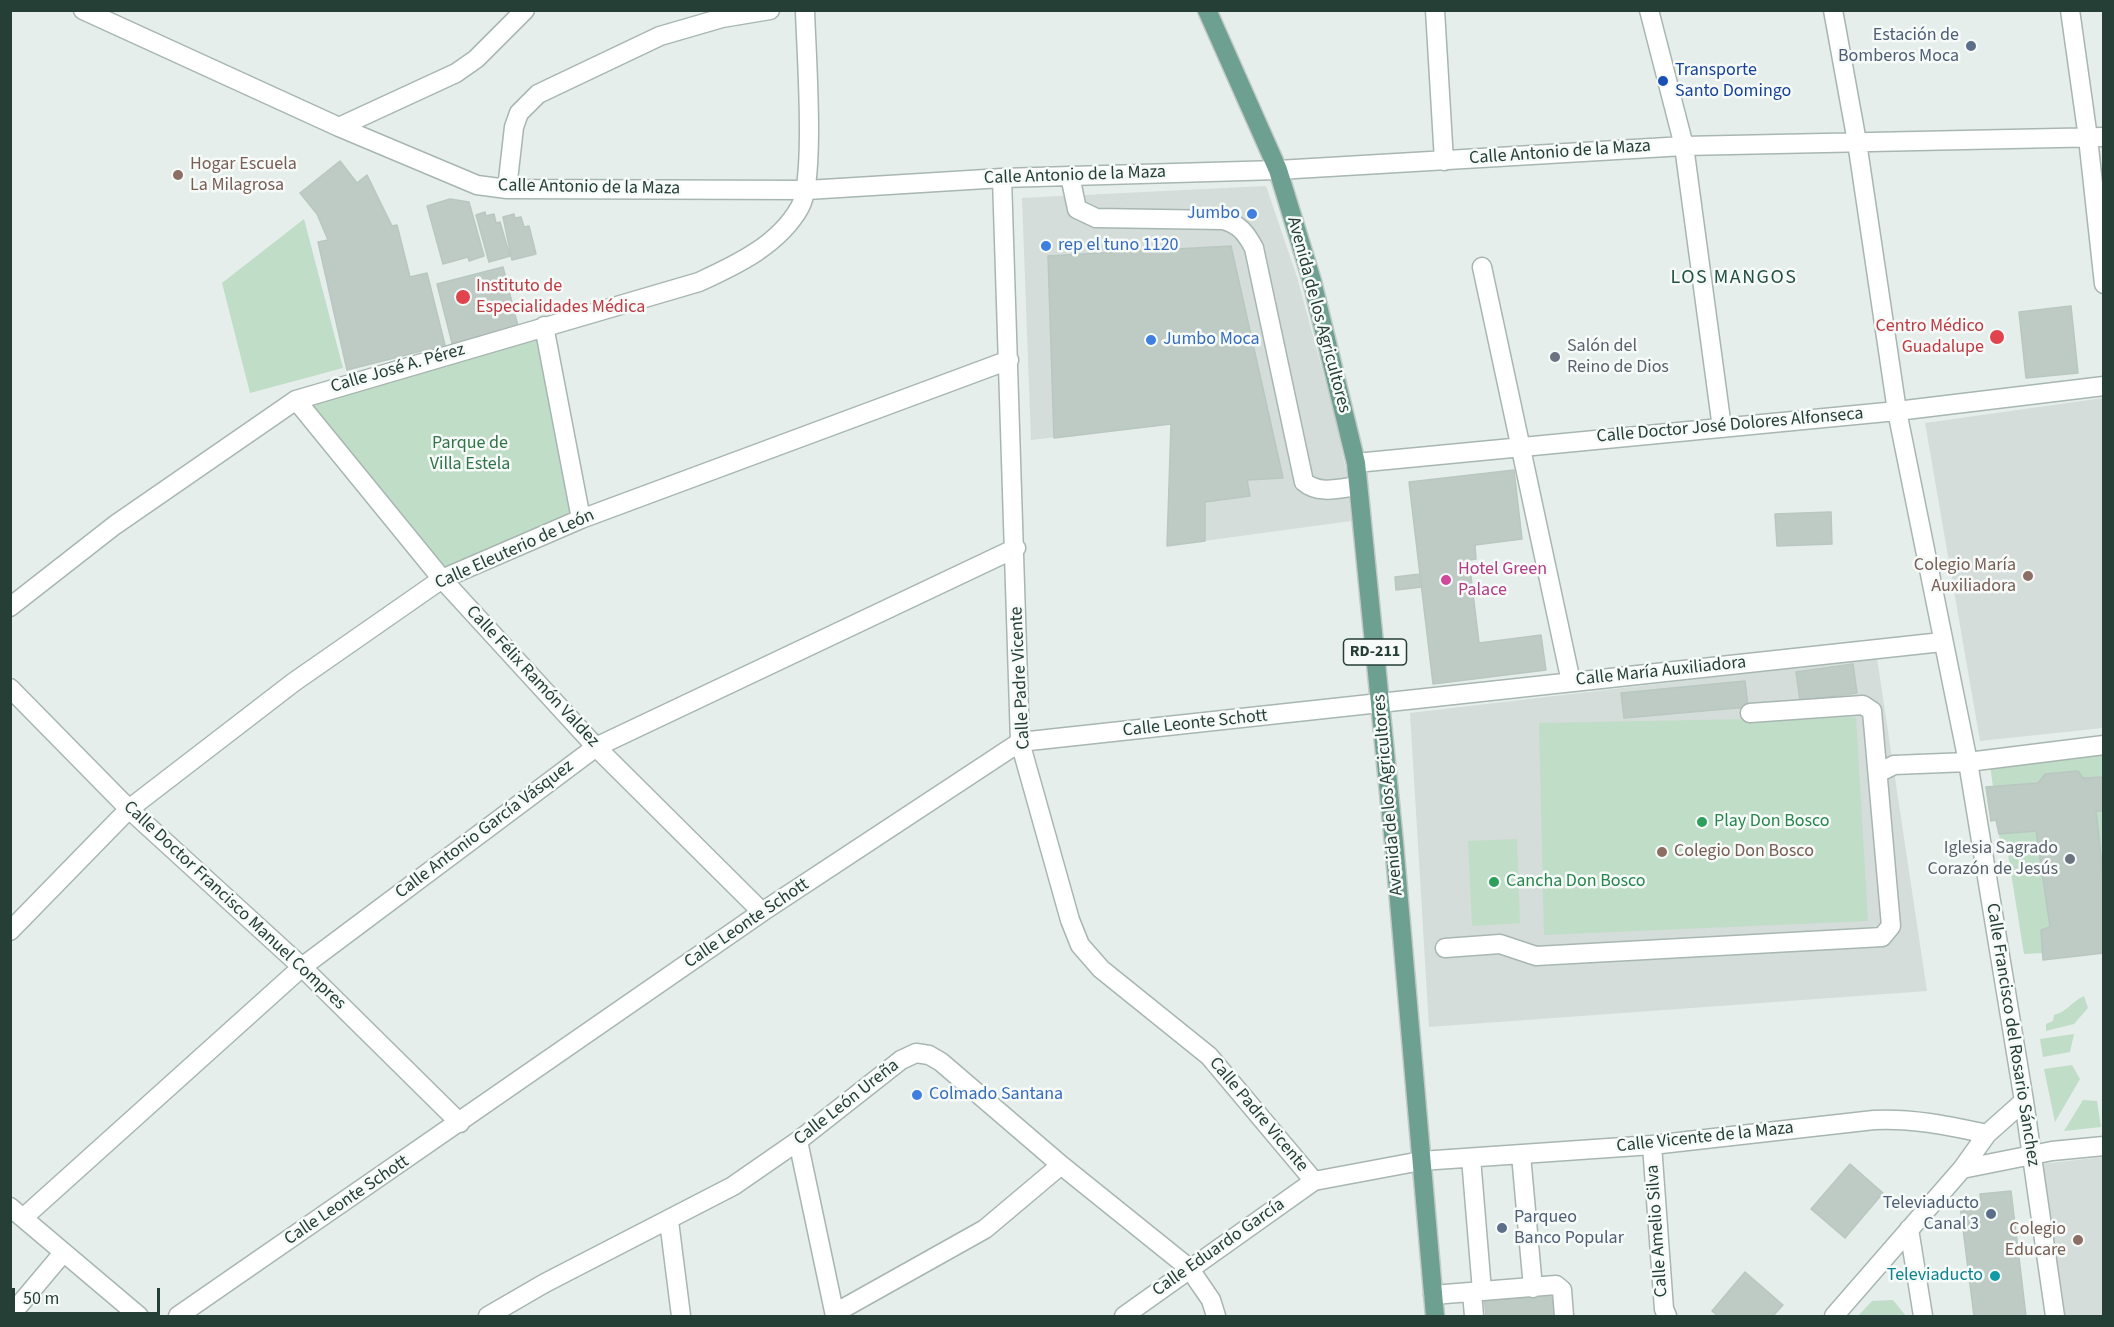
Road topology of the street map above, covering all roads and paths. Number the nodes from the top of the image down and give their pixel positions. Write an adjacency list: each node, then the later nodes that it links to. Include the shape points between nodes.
1 (525, 10): 10 (street, via 476,59 456,73)
2 (770, 10): 18 (street, via 722,18 660,36 538,94 519,114 514,127)
3 (805, 10): 19 (street)
4 (1207, 10): 15 (main road, Avenida de los Agricultores / RD-211)
5 (1435, 10): 14 (street)
6 (1649, 10): 13 (street)
7 (1833, 10): 12 (street, Calle Francisco del Rosario Sánchez)
8 (2070, 10): 11 (street)
9 (83, 11): 10 (street, Calle Antonio de la Maza)
10 (339, 127): 18 (street, Calle Antonio de la Maza, via 477,185)
11 (2096, 137): 12 (street, Calle Antonio de la Maza); 21 (street)
12 (1857, 142): 13 (street, Calle Antonio de la Maza); 26 (street, Calle Francisco del Rosario Sánchez)
13 (1684, 146): 14 (street, Calle Antonio de la Maza); 27 (street)
14 (1444, 161): 15 (street, Calle Antonio de la Maza)
15 (1278, 170): 16 (street, Calle Antonio de la Maza); 29 (main road, Avenida de los Agricultores / RD-211, via 1312,281)
16 (1070, 176): 17 (street, Calle Antonio de la Maza); 30 (street, via 1077,209 1096,218 1223,220 1236,224 1247,234 1254,248 1304,482 1322,490)
17 (1002, 178): 19 (street, Calle Antonio de la Maza); 23 (street, Calle Padre Vicente)
18 (507, 189): 19 (street, Calle Antonio de la Maza)
19 (807, 190): 22 (street, Calle José A. Pérez, via 782,231 726,269 699,282)
20 (1482, 267): 28 (street)
21 (2103, 284)
22 (544, 326): 25 (street, Calle José A. Pérez); 31 (street)
23 (1009, 360): 31 (street, Calle Eleuterio de León); 32 (street, Calle Padre Vicente)
24 (2103, 386): 26 (street, Calle Doctor José Dolores Alfonseca)
25 (296, 400): 33 (street, Calle Félix Ramón Valdez); 34 (street, Calle José A. Pérez, via 115,525)
26 (1897, 411): 27 (street, Calle Doctor José Dolores Alfonseca); 35 (street, Calle Francisco del Rosario Sánchez)
27 (1722, 428): 28 (street, Calle Doctor José Dolores Alfonseca)
28 (1518, 446): 29 (street, Calle Doctor José Dolores Alfonseca); 36 (street)
29 (1356, 463): 30 (main road, Avenida de los Agricultores / RD-211)
30 (1358, 486): 38 (main road, Avenida de los Agricultores / RD-211)
31 (581, 519): 33 (street, Calle Eleuterio de León)
32 (1016, 548): 40 (street, Calle Padre Vicente); 42 (street, Calle Antonio García Vásquez)
33 (442, 579): 42 (street, Calle Félix Ramón Valdez); 45 (street, Calle Eleuterio de León, via 294,681)
34 (10, 607)
35 (1942, 642): 36 (street, Calle María Auxiliadora); 43 (street, Calle Francisco del Rosario Sánchez)
36 (1571, 682): 38 (street, Calle María Auxiliadora)
37 (10, 688): 45 (street, Calle Doctor Francisco Manuel Compres)
38 (1381, 705): 40 (street, Calle Leonte Schott); 59 (main road, Avenida de los Agricultores / RD-211)
39 (1750, 713): 44 (street, via 1863,705 1872,711)
40 (1020, 742): 46 (street, Calle Leonte Schott); 62 (street, Calle Padre Vicente, via 1080,945 1101,969 1209,1056)
41 (2103, 744): 43 (street)
42 (596, 747): 46 (street, Calle Félix Ramón Valdez); 49 (street, Calle Antonio García Vásquez)
43 (1968, 762): 44 (street); 50 (street, Calle Francisco del Rosario Sánchez)
44 (1887, 769): 48 (street, via 1892,926 1882,937 1536,956 1500,944)
45 (129, 809): 47 (street, Calle Eleuterio de León); 49 (street, Calle Doctor Francisco Manuel Compres)
46 (762, 912): 51 (street, Calle Leonte Schott)
47 (10, 932)
48 (1445, 948)
49 (302, 967): 51 (street, Calle Doctor Francisco Manuel Compres); 63 (street, Calle Antonio García Vásquez)
50 (2024, 1101): 52 (street); 57 (street, Calle Francisco del Rosario Sánchez)
51 (460, 1123): 75 (street, Calle Leonte Schott)
52 (1988, 1134): 54 (street, Calle Vicente de la Maza, via 1900,1119); 61 (street)
53 (798, 1141): 60 (street, Calle León Ureña, via 871,1082 916,1053 941,1062); 64 (street, Calle León Ureña, via 733,1186); 72 (street)
54 (1652, 1145): 56 (street, Calle Vicente de la Maza); 83 (street, Calle Amelio Silva)
55 (2103, 1146): 57 (street)
56 (1521, 1155): 58 (street, Calle Vicente de la Maza); 68 (street)
57 (2032, 1157): 61 (street); 86 (street, Calle Francisco del Rosario Sánchez)
58 (1471, 1158): 59 (street, Calle Vicente de la Maza); 69 (street)
59 (1421, 1161): 62 (street, Calle Eduardo García); 70 (main road, Avenida de los Agricultores / RD-211)
60 (1061, 1165): 67 (street, Calle León Ureña); 72 (street, via 986,1229)
61 (1962, 1169): 65 (street)
62 (1314, 1181): 67 (street, Calle Eduardo García)
63 (17, 1213): 66 (street)
64 (669, 1221): 71 (street, Calle León Ureña, via 545,1282); 77 (street)
65 (1909, 1229): 84 (street); 85 (street)
66 (63, 1253): 73 (street); 74 (street)
67 (1189, 1268): 78 (street, Calle Eduardo García); 79 (street, Calle León Ureña)
68 (1533, 1287): 69 (street); 82 (street, via 1558,1286 1562,1290)
69 (1477, 1292): 70 (street); 81 (street)
70 (1433, 1295): 80 (main road, Avenida de los Agricultores / RD-211)
71 (518, 1308): 76 (street, Calle León Ureña)
72 (835, 1315)
73 (10, 1316)
74 (139, 1317)
75 (178, 1317)
76 (488, 1317)
77 (681, 1317)
78 (1124, 1317)
79 (1216, 1317)
80 (1435, 1317)
81 (1474, 1317)
82 (1564, 1317)
83 (1667, 1317)
84 (1834, 1317)
85 (1923, 1317)
86 (2055, 1317)

